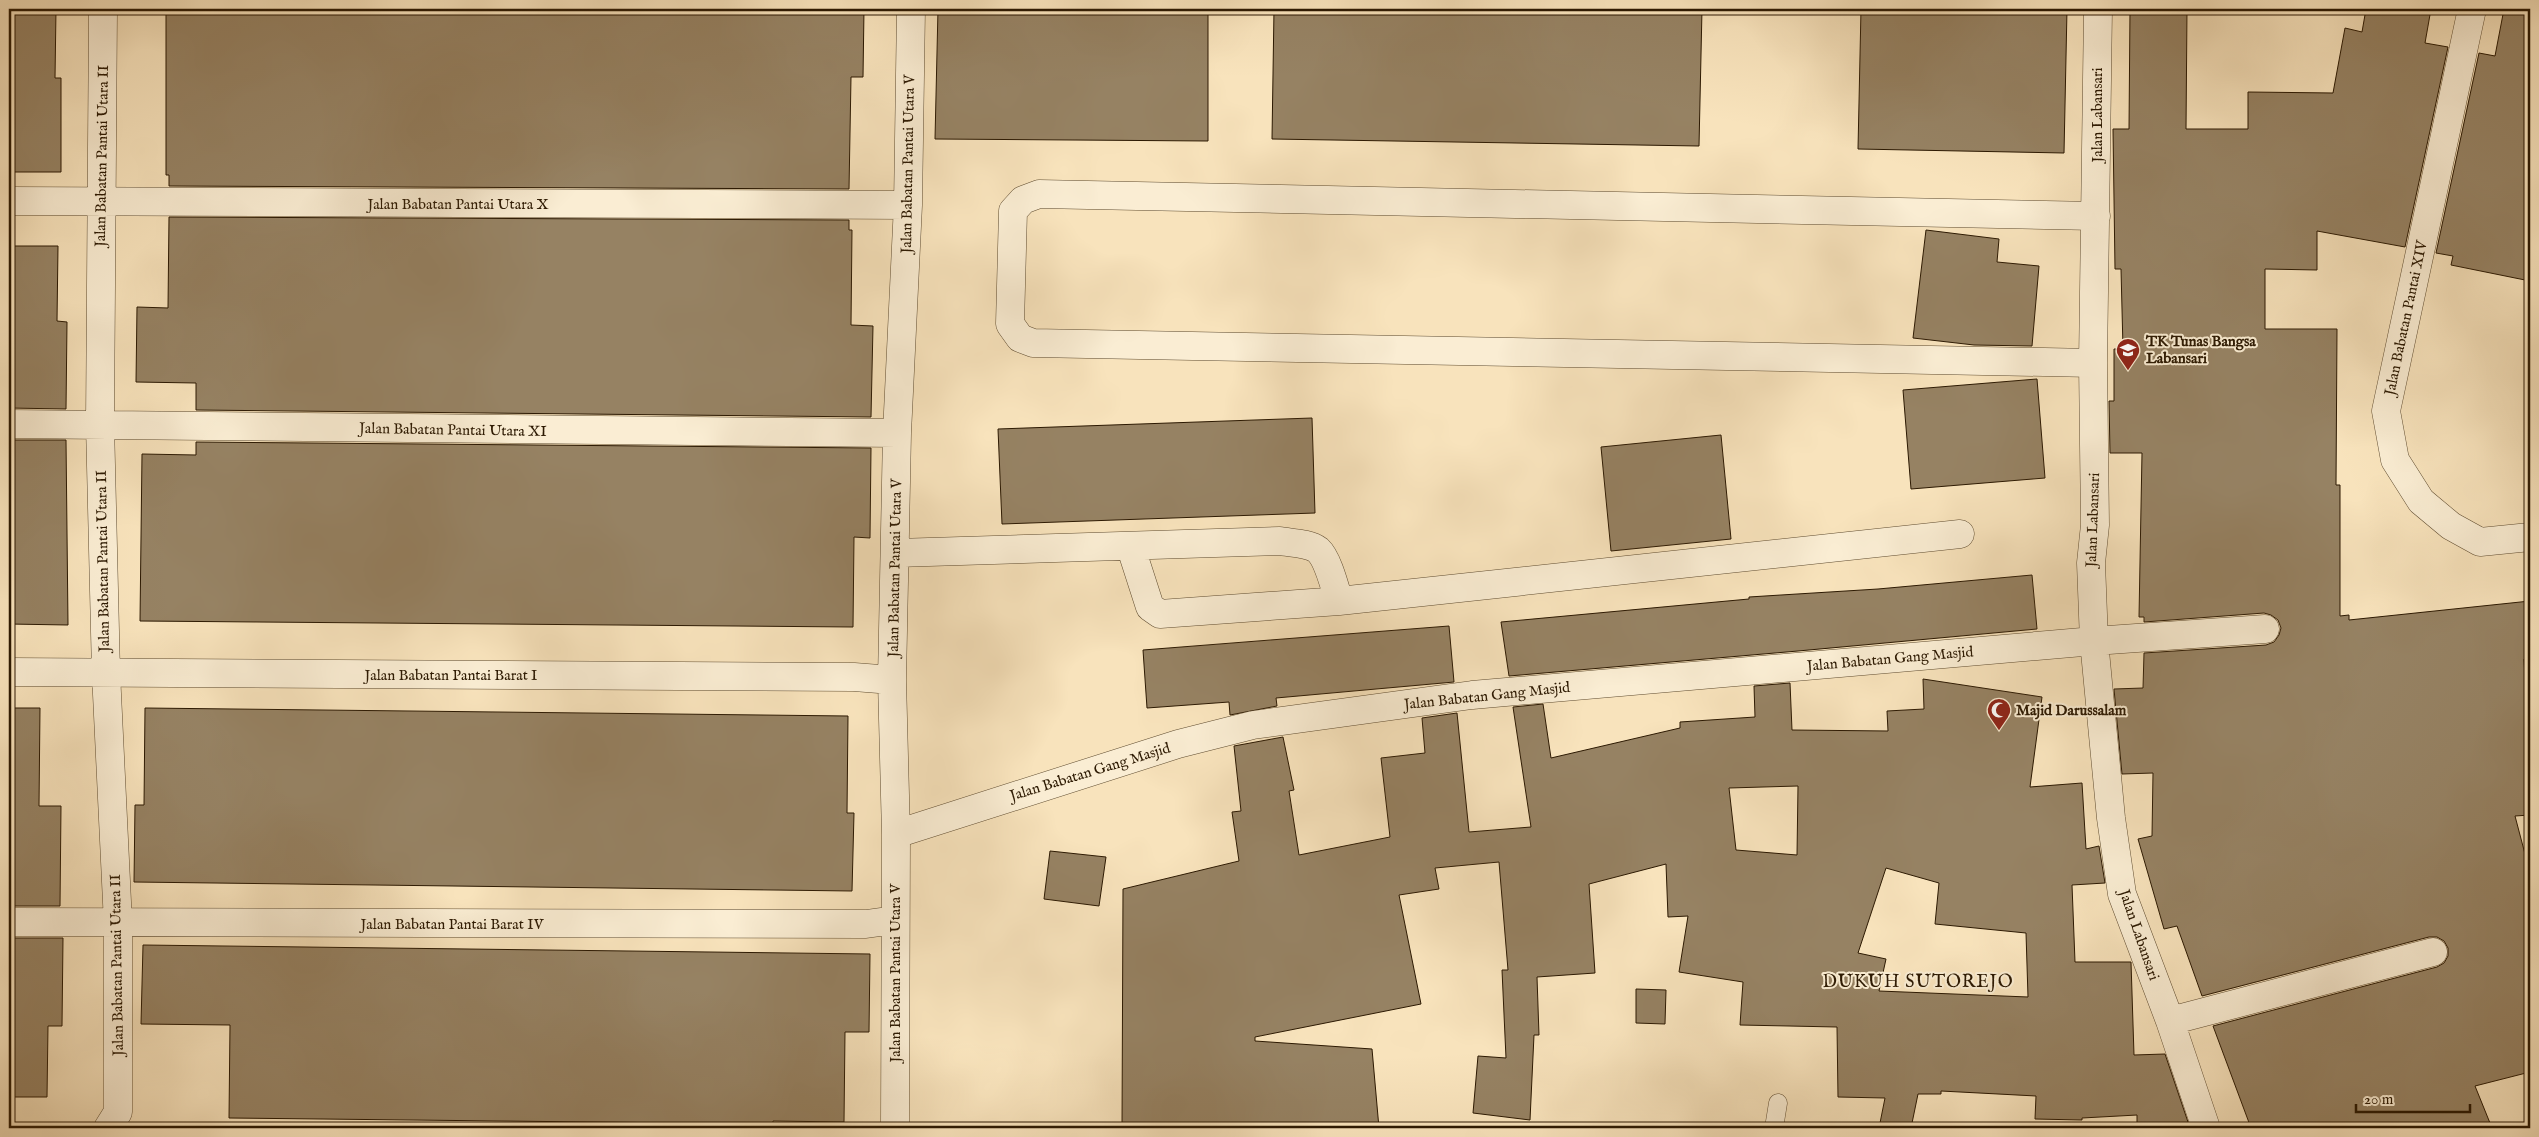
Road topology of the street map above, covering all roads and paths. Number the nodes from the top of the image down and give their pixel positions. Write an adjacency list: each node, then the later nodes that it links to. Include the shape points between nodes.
1 (103, 9): 6 (street, Jalan Babatan Pantai Utara II)
2 (911, 9): 7 (street, Jalan Babatan Pantai Utara V)
3 (2098, 9): 8 (street, Jalan Labansari)
4 (2472, 9): 14 (street, Jalan Babatan Pantai XIV, via 2386,411 2395,460 2421,502 2451,526 2480,542)
5 (9, 201): 6 (street, Jalan Babatan Pantai Utara X)
6 (101, 203): 7 (street, Jalan Babatan Pantai Utara X); 11 (street, Jalan Babatan Pantai Utara II)
7 (908, 205): 12 (street, Jalan Babatan Pantai Utara V)
8 (2096, 216): 9 (street, Jalan Labansari); 9 (street, via 1039,194 1024,200 1013,210 1010,324 1020,338 1033,343)
9 (2093, 363): 19 (street, Jalan Labansari, via 2095,525 2091,563)
10 (9, 424): 11 (street, Jalan Babatan Pantai Utara XI)
11 (100, 424): 12 (street, Jalan Babatan Pantai Utara XI); 21 (street, Jalan Babatan Pantai Utara II)
12 (897, 433): 16 (street, Jalan Babatan Pantai Utara V)
13 (1960, 534): 17 (street)
14 (2530, 537)
15 (1131, 548): 16 (street); 17 (street, via 1280,541 1305,545 1318,551); 17 (street, via 1150,607 1160,614)
16 (896, 553): 22 (street, Jalan Babatan Pantai Utara V)
17 (1339, 601)
18 (2265, 629): 19 (street, Jalan Babatan Gang Masjid)
19 (2094, 641): 23 (street, Jalan Babatan Gang Masjid, via 1472,696 1253,725 1178,744); 28 (street, Jalan Labansari, via 2111,818 2122,894)
20 (9, 672): 21 (street, Jalan Babatan Pantai Barat I)
21 (106, 673): 22 (street, Jalan Babatan Pantai Barat I, via 854,677); 26 (street, Jalan Babatan Pantai Utara II)
22 (892, 680): 23 (street, Jalan Babatan Pantai Utara V)
23 (896, 834): 24 (street, Jalan Babatan Pantai Utara V)
24 (895, 920): 26 (street, Jalan Babatan Pantai Barat IV, via 866,924); 31 (street, Jalan Babatan Pantai Utara V)
25 (9, 922): 26 (street, Jalan Babatan Pantai Barat IV)
26 (118, 923): 30 (street, Jalan Babatan Pantai Utara II)
27 (2433, 952): 28 (street)
28 (2170, 1021): 33 (street, Jalan Labansari)
29 (1778, 1103): 32 (lane)
30 (118, 1123)
31 (895, 1128)
32 (1774, 1128)
33 (2206, 1128)

